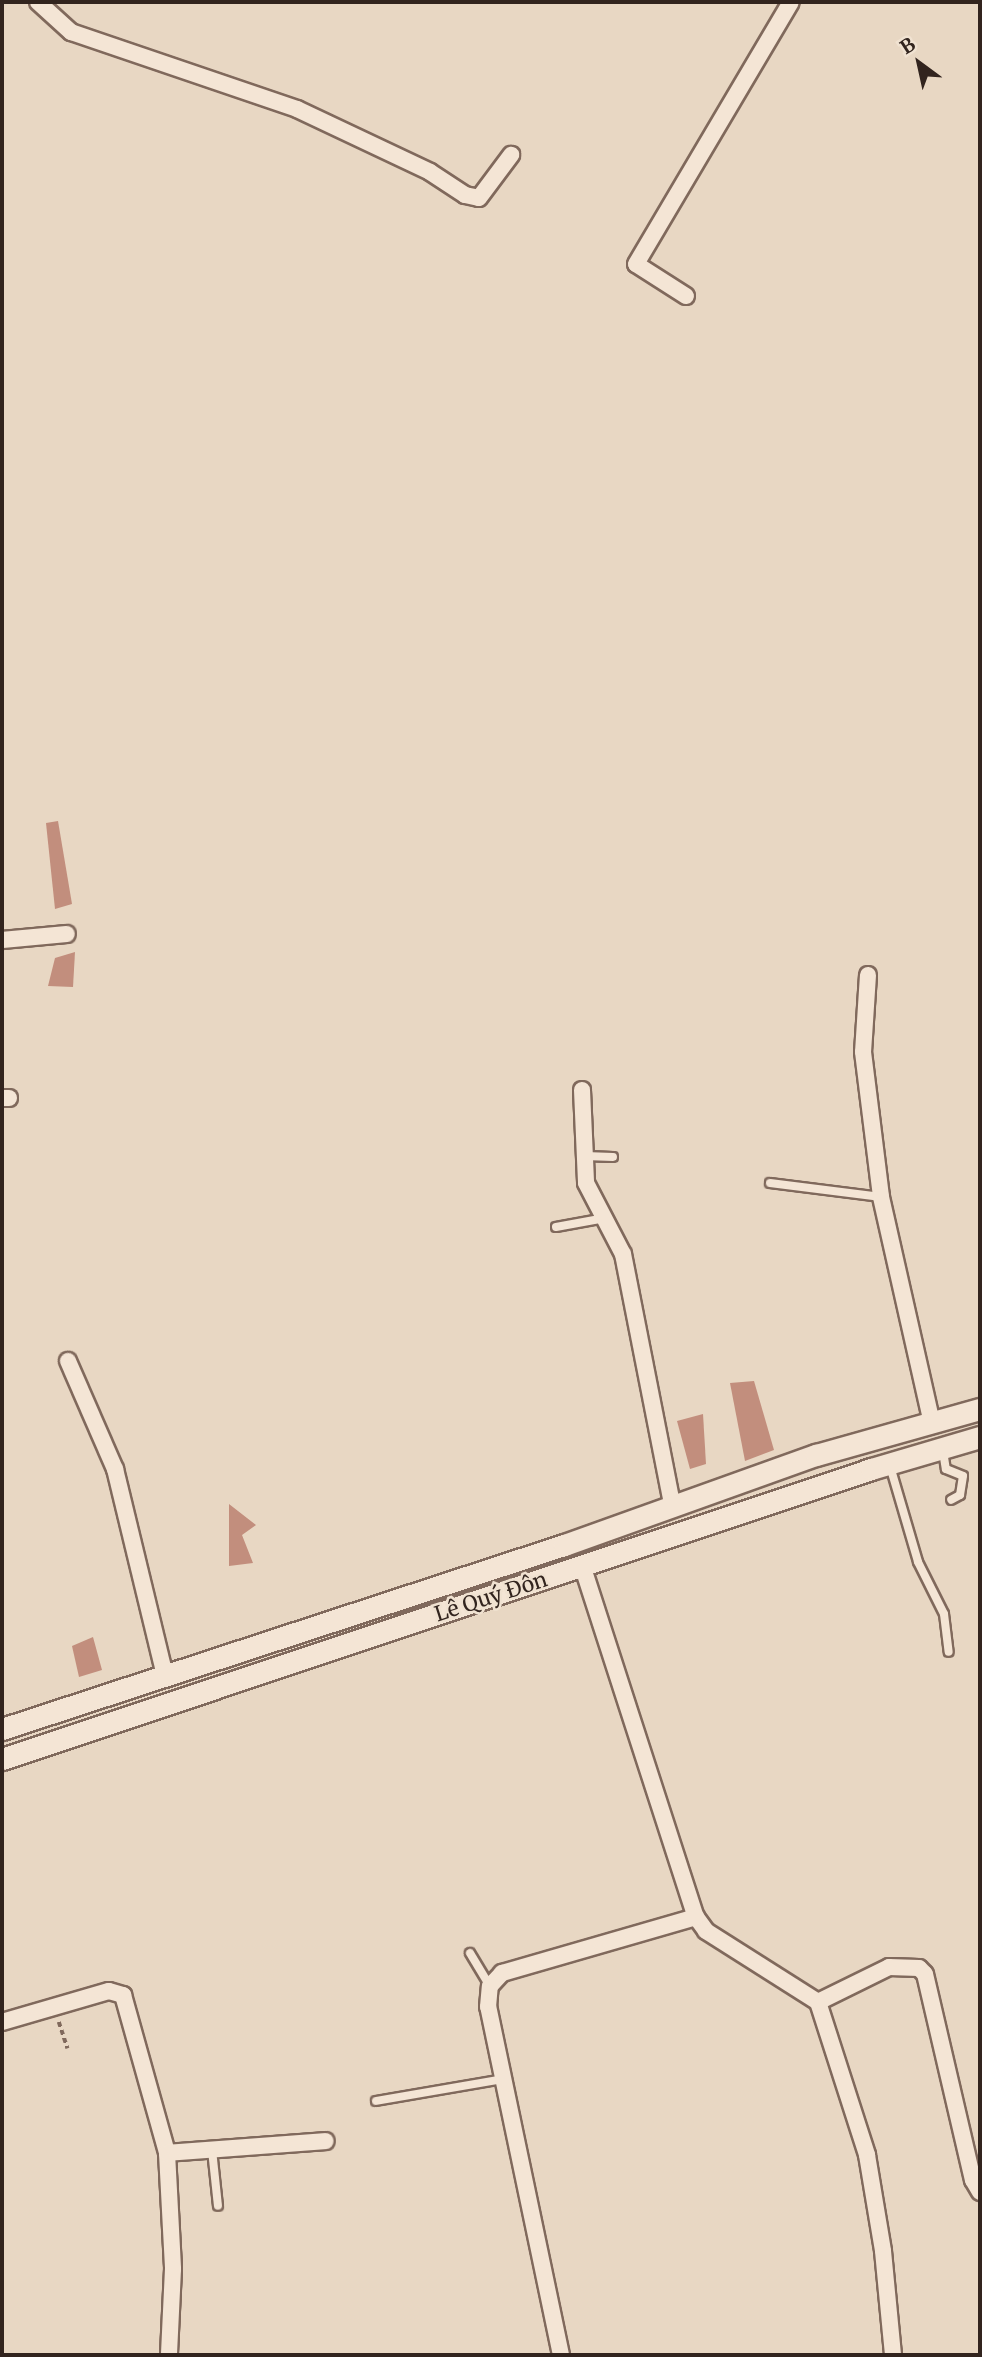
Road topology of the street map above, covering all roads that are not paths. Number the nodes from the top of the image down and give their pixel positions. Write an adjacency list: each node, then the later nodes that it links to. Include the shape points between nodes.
1 (38, 2): 3 (street, via 71,32 297,109 430,172 465,195 480,198)
2 (791, 2): 4 (street, via 636,264)
3 (511, 155)
4 (686, 296)
5 (67, 934): 6 (street)
6 (2, 940)
7 (868, 975): 12 (street, via 863,1052)
8 (582, 1090): 9 (street)
9 (584, 1156): 10 (lane); 13 (street, via 586,1183)
10 (613, 1157)
11 (769, 1183): 12 (lane)
12 (881, 1197): 17 (street)
13 (605, 1218): 14 (lane); 22 (street, via 624,1254)
14 (556, 1227)
15 (68, 1361): 27 (street, via 115,1469)
16 (980, 1409): 17 (main road, Lê Quý Đôn)
17 (932, 1423): 22 (main road, Lê Quý Đôn, via 816,1455)
18 (980, 1437): 19 (main road, Lê Quý Đôn)
19 (943, 1448): 20 (main road, Lê Quý Đôn); 21 (lane, via 946,1469 963,1476 963,1488)
20 (889, 1464): 23 (main road, Lê Quý Đôn); 26 (lane, via 918,1562 944,1614)
21 (951, 1500)
22 (672, 1504): 24 (main road, Lê Quý Đôn, via 564,1545)
23 (583, 1568): 25 (main road, Lê Quý Đôn); 30 (street)
24 (344, 1615): 25 (main road); 27 (main road, Lê Quý Đôn)
25 (353, 1641): 29 (main road, Lê Quý Đôn)
26 (949, 1652)
27 (165, 1675): 28 (main road, Lê Quý Đôn)
28 (2, 1729)
29 (2, 1759)
30 (696, 1917): 32 (street, via 502,1973); 33 (street, via 705,1931)
31 (470, 1953): 32 (lane)
32 (490, 1986): 35 (street, via 488,2007)
33 (818, 2002): 40 (street, via 889,1967 919,1968 925,1974 973,2180); 44 (street, via 867,2155)
34 (2, 2022): 39 (street, via 109,1991 122,1995)
35 (503, 2079): 36 (lane); 43 (street)
36 (376, 2101)
37 (326, 2141): 38 (street)
38 (212, 2150): 39 (street); 41 (lane)
39 (167, 2153): 42 (street, via 173,2269)
40 (980, 2192)
41 (218, 2206)
42 (169, 2355)
43 (561, 2355)
44 (893, 2355)

